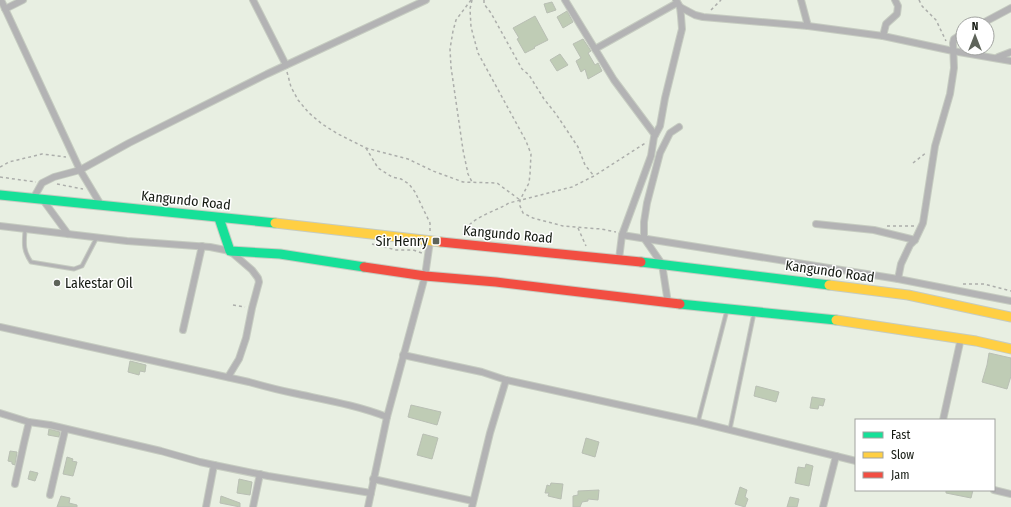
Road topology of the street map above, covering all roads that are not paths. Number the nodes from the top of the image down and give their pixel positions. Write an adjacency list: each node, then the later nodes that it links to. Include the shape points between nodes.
1 (1, 0): 10 (street)
2 (23, 0): 10 (street)
3 (253, 0): 20 (street)
4 (426, 0): 20 (street)
5 (565, 0): 15 (street)
6 (801, 0): 12 (street)
7 (895, 0): 13 (street, via 898,6 897,14 886,24)
8 (677, 3): 12 (street, via 695,15 703,17); 15 (street); 22 (street, via 682,29 660,126)
9 (1011, 8): 11 (street)
10 (5, 9): 23 (street)
11 (995, 17)
12 (808, 26): 13 (street)
13 (883, 36): 16 (street)
14 (955, 38): 16 (street)
15 (595, 50): 22 (street)
16 (953, 50): 18 (street); 35 (street, via 954,68 950,94 935,146 923,223)
17 (1011, 52): 18 (street)
18 (996, 58): 19 (street)
19 (1011, 61)
20 (286, 65): 23 (street)
21 (679, 128): 34 (street, via 670,133 660,153 647,203)
22 (654, 136): 32 (street, via 651,156)
23 (80, 170): 25 (street, via 42,183); 26 (street)
24 (0, 195): 25 (main road, Kangundo Road)
25 (38, 199): 26 (main road, Kangundo Road); 31 (street)
26 (101, 205): 27 (main road, Kangundo Road)
27 (219, 218): 36 (main road, Kangundo Road); 38 (main road)
28 (816, 224): 35 (street, via 874,230)
29 (0, 226): 30 (street)
30 (25, 230): 31 (street); 33 (lane, via 23,245 31,262 74,269 82,266)
31 (68, 234): 33 (street)
32 (622, 235): 34 (street); 39 (street)
33 (97, 237): 37 (street)
34 (644, 238): 40 (street); 42 (street)
35 (915, 240): 42 (street, via 901,264)
36 (430, 242): 39 (main road, Kangundo Road); 41 (street)
37 (202, 246): 38 (street); 49 (street)
38 (230, 251): 41 (main road, via 280,254); 53 (street, via 246,264 259,282 242,352)
39 (619, 259): 40 (main road, Kangundo Road)
40 (662, 264): 44 (street); 47 (main road, Kangundo Road, via 908,295)
41 (425, 276): 44 (main road); 52 (street)
42 (898, 279): 43 (street)
43 (1011, 301)
44 (668, 303): 45 (main road)
45 (728, 308): 46 (main road); 59 (lane)
46 (754, 312): 50 (main road, via 848,321); 60 (lane)
47 (1011, 317)
48 (0, 327): 53 (street)
49 (183, 330)
50 (961, 338): 51 (main road); 57 (street)
51 (1011, 349)
52 (403, 355): 54 (street, via 482,372); 56 (street)
53 (228, 377): 56 (street, via 333,400)
54 (506, 380): 59 (street); 72 (street)
55 (0, 413): 58 (street)
56 (387, 418): 66 (street)
57 (943, 419)
58 (30, 422): 61 (street); 67 (street)
59 (698, 422): 60 (street)
60 (730, 429): 62 (street)
61 (65, 430): 64 (street); 71 (street)
62 (836, 456): 63 (street); 76 (street)
63 (855, 461)
64 (214, 465): 65 (street); 73 (street)
65 (260, 474): 69 (street); 74 (street)
66 (373, 479): 69 (street); 72 (street)
67 (15, 484)
68 (995, 490): 70 (street)
69 (371, 493): 75 (street)
70 (1011, 494)
71 (50, 495)
72 (473, 504)
73 (206, 507)
74 (253, 507)
75 (368, 507)
76 (823, 507)

